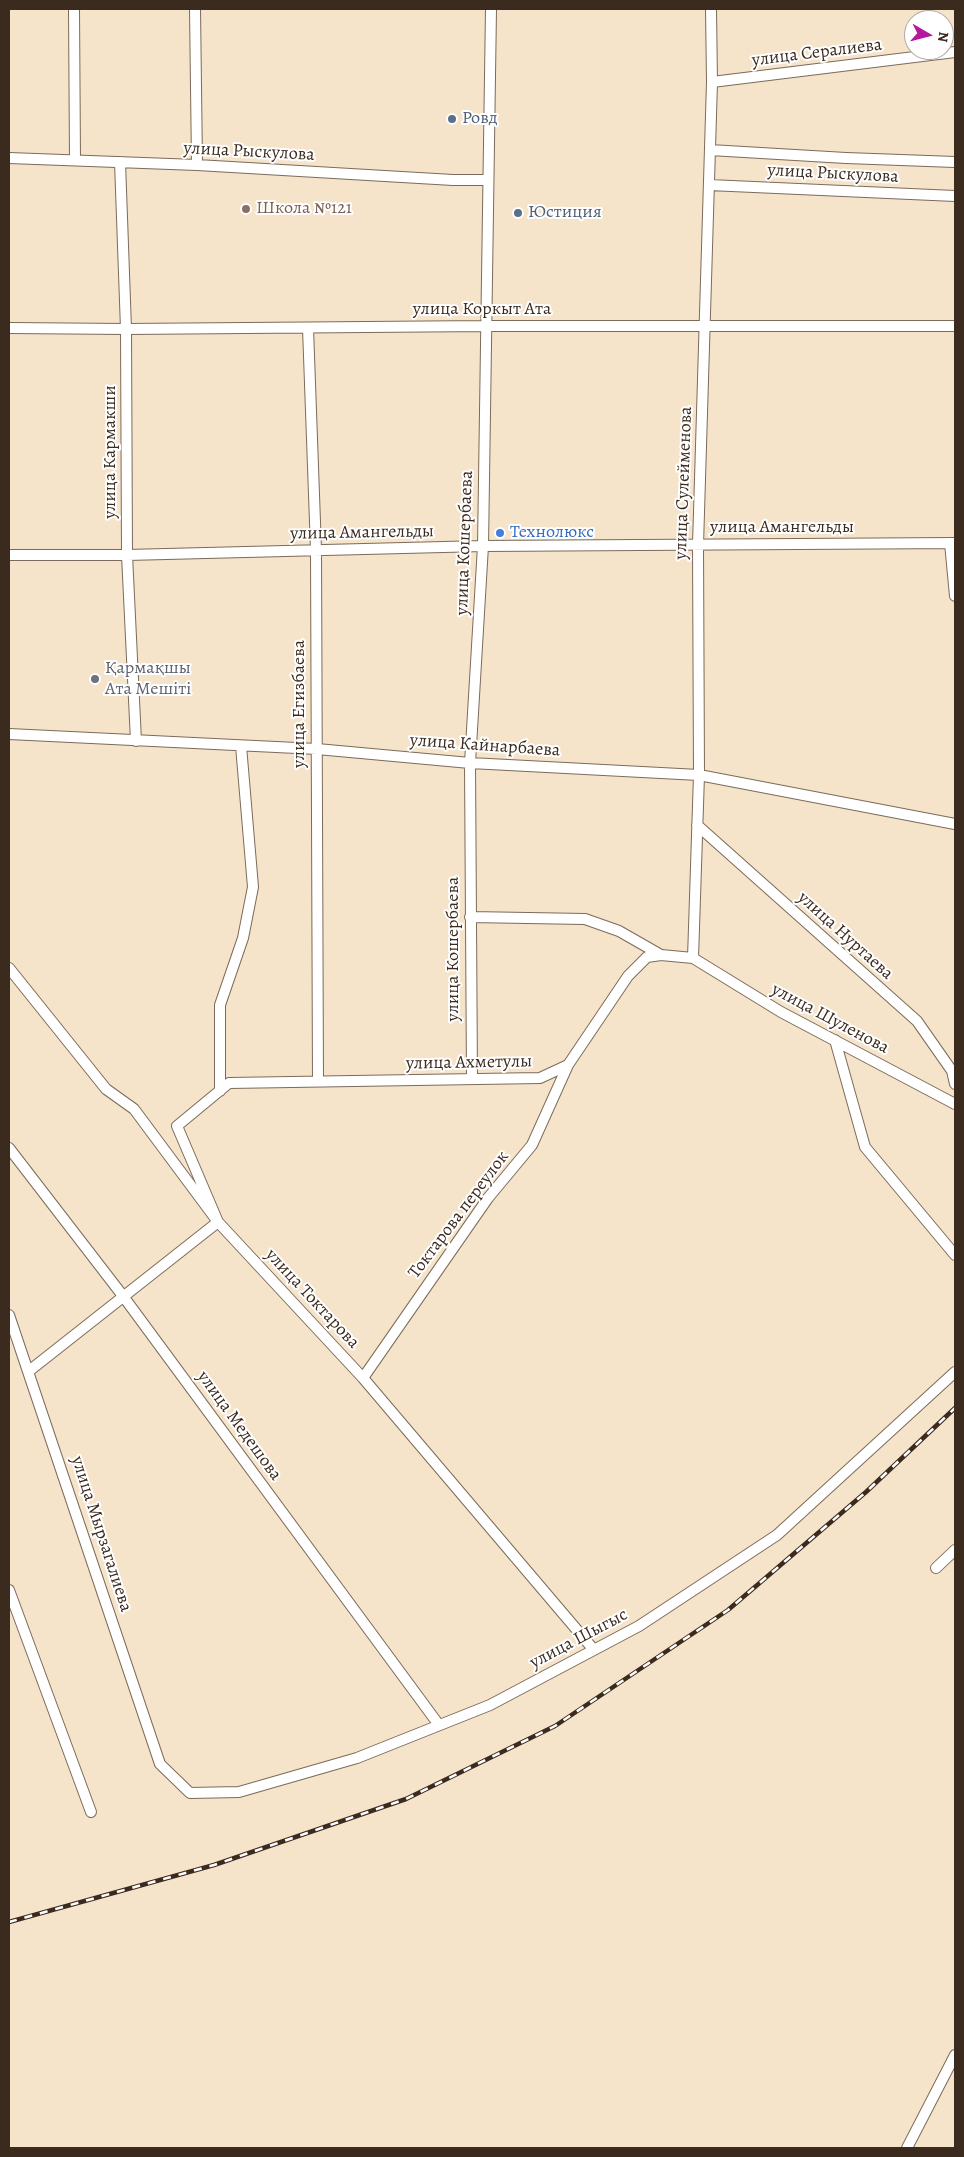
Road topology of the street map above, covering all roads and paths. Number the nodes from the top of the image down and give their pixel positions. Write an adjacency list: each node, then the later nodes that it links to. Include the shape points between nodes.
1 (74, 9): 9 (street)
2 (195, 9): 12 (street)
3 (491, 9): 13 (street, улица Кошербаева)
4 (711, 9): 6 (street, улица Сулейменова)
5 (955, 52): 6 (street, улица Сералиева)
6 (712, 82): 7 (street, улица Сулейменова)
7 (710, 150): 11 (street); 14 (street, улица Сулейменова)
8 (9, 158): 9 (street, улица Рыскулова)
9 (75, 160): 10 (street, улица Рыскулова)
10 (120, 162): 12 (street, улица Рыскулова); 21 (street, улица Кармакши)
11 (955, 162)
12 (197, 165): 13 (street, улица Рыскулова)
13 (487, 180): 17 (street, улица Кошербаева)
14 (709, 185): 15 (street, улица Рыскулова); 16 (street, улица Сулейменова)
15 (955, 196)
16 (705, 325): 17 (street, улица Коркыт Ата); 18 (street, улица Коркыт Ата); 23 (street, улица Сулейменова)
17 (486, 326): 20 (street, улица Коркыт Ата); 24 (street, улица Кошербаева)
18 (955, 326)
19 (9, 328): 21 (street, улица Коркыт Ата)
20 (308, 328): 21 (street, улица Коркыт Ата); 25 (street, улица Егизбаева)
21 (126, 330): 27 (street, улица Кармакши)
22 (953, 543): 23 (street, улица Амангельды); 28 (street)
23 (698, 545): 24 (street, улица Амангельды); 34 (street, улица Сулейменова)
24 (483, 546): 25 (street, улица Амангельды); 33 (street, улица Кошербаева)
25 (316, 550): 27 (street, улица Амангельды); 32 (street, улица Егизбаева)
26 (9, 555): 27 (street, улица Амангельды)
27 (127, 555): 30 (street, улица Кармакши)
28 (955, 596)
29 (9, 734): 30 (street, улица Кайнарбаева)
30 (136, 741): 31 (street, улица Кайнарбаева)
31 (241, 746): 32 (street, улица Кайнарбаева); 46 (street, via 253,887 244,938 220,1005)
32 (317, 749): 33 (street, улица Кайнарбаева); 44 (street, улица Егизбаева)
33 (470, 763): 34 (street, улица Кайнарбаева); 37 (street, улица Кошербаева)
34 (699, 774): 35 (street, улица Кайнарбаева); 36 (street, улица Сулейменова)
35 (955, 824)
36 (697, 825): 39 (street, улица Сулейменова); 45 (street, улица Нуртаева, via 917,1021 952,1071)
37 (470, 917): 38 (street, via 585,919 620,931); 43 (street, улица Кошербаева)
38 (661, 955): 39 (street); 42 (street, via 647,957 628,976)
39 (692, 958): 41 (street, улица Шуленова, via 781,1012)
40 (9, 968): 49 (street, улица Токтарова, via 106,1089 134,1109)
41 (835, 1040): 47 (street, улица Шуленова); 50 (street, via 865,1147)
42 (568, 1065): 43 (street, улица Ахметулы, via 540,1078); 55 (street, Токтарова переулок, via 532,1145 488,1198)
43 (472, 1079): 44 (street, улица Ахметулы)
44 (318, 1082): 46 (street, улица Ахметулы, via 229,1083)
45 (955, 1084)
46 (220, 1091): 49 (street, улица Ахметулы, via 177,1126)
47 (955, 1104)
48 (9, 1148): 51 (street, улица Медешова)
49 (218, 1222): 51 (street); 55 (street, улица Токтарова)
50 (955, 1254)
51 (124, 1296): 53 (street); 60 (street, улица Медешова)
52 (9, 1316): 53 (street, улица Мырзагалиева)
53 (29, 1371): 61 (street, улица Мырзагалиева)
54 (955, 1372): 59 (street, улица Шыгыс, via 777,1535 639,1626)
55 (363, 1378): 59 (street, улица Токтарова)
56 (955, 1550): 57 (street)
57 (936, 1568)
58 (9, 1590): 62 (street)
59 (594, 1650): 60 (street, улица Шыгыс, via 490,1705)
60 (439, 1725): 61 (street, улица Шыгыс, via 357,1758 239,1792 190,1794)
61 (160, 1764)
62 (91, 1812)
63 (955, 2055): 64 (street)
64 (907, 2148)

